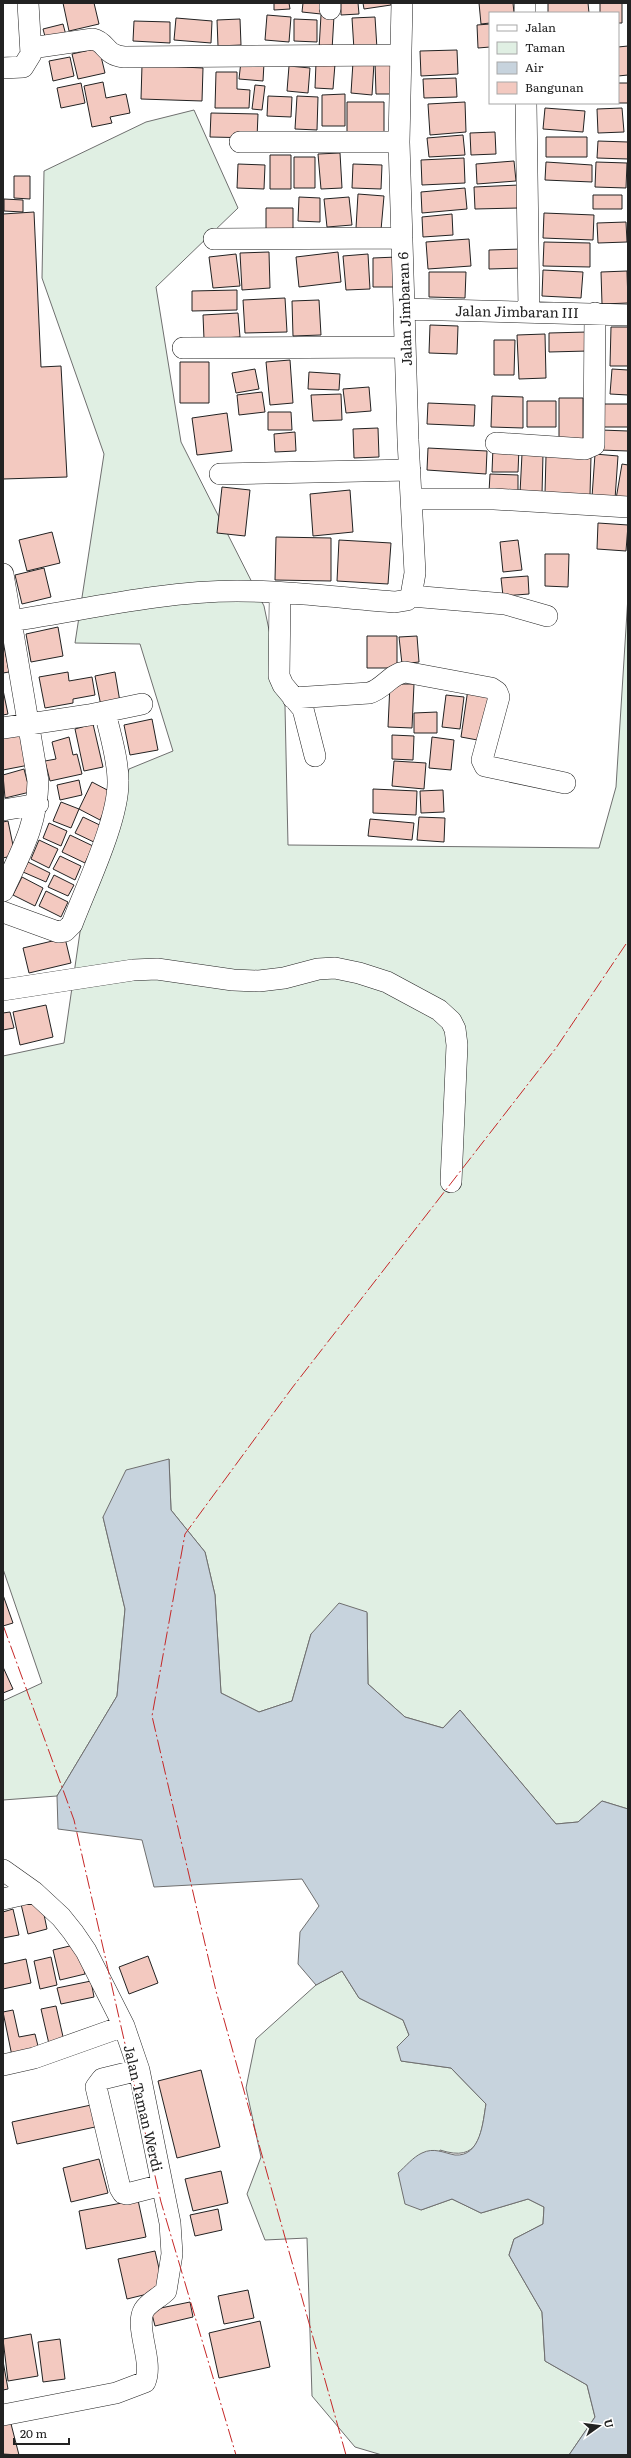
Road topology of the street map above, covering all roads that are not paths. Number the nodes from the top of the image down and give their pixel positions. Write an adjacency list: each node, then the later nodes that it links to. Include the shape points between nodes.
1 (28, 3): 4 (street)
2 (402, 3): 3 (street, Jalan Jimbaran 6)
3 (400, 54): 4 (street, via 124,57 110,53 100,42 93,40); 8 (street, Jalan Jimbaran 6)
4 (29, 56): 5 (street, via 20,68)
5 (3, 68)
6 (526, 104): 12 (street)
7 (240, 142): 8 (street)
8 (400, 142): 9 (street, Jalan Jimbaran 6)
9 (402, 238): 10 (street); 11 (street, Jalan Jimbaran 6)
10 (214, 239)
11 (405, 309): 12 (street, Jalan Jimbaran III); 16 (street, Jalan Jimbaran 6)
12 (530, 312): 13 (street, Jalan Jimbaran III)
13 (595, 313): 14 (street, Jalan Jimbaran III); 17 (street, via 594,445 585,449)
14 (628, 315)
15 (183, 348): 16 (street)
16 (405, 348): 18 (street, Jalan Jimbaran 6)
17 (496, 443)
18 (410, 470): 19 (street); 20 (street, Jalan Jimbaran 6)
19 (220, 474)
20 (412, 498): 21 (street, via 494,499); 24 (street, Jalan Jimbaran 6, via 415,573)
21 (628, 507)
22 (3, 574): 26 (street)
23 (280, 594): 24 (street); 26 (street, via 210,592 99,606); 27 (street, via 278,668 282,685)
24 (403, 599): 25 (street, via 505,604)
25 (548, 616)
26 (7, 622): 30 (street)
27 (293, 698): 32 (street, via 305,713); 33 (street, via 369,693 381,689 397,674 405,672 490,688 499,697 482,760 485,766)
28 (142, 704): 29 (street)
29 (105, 712): 30 (street); 37 (street, via 118,774 117,791 111,821 72,924 65,931 58,932)
30 (28, 722): 31 (street); 34 (street, via 36,759)
31 (3, 728)
32 (315, 756)
33 (565, 783)
34 (38, 804): 35 (street); 36 (street, via 33,825)
35 (3, 810)
36 (3, 891)
37 (3, 912)
38 (3, 990): 39 (street, via 81,977 157,969 233,980 259,981 329,968 359,973 406,991 442,1012 455,1029 457,1045)
39 (451, 1182)
40 (3, 1870): 41 (street, Jalan Taman Werdi)
41 (34, 1892): 42 (street); 43 (street, Jalan Taman Werdi, via 61,1917 86,1951)
42 (3, 1899)
43 (124, 2026): 44 (street, via 34,2058); 45 (street, Jalan Taman Werdi)
44 (3, 2065)
45 (139, 2070): 46 (street, Jalan Taman Werdi); 46 (street, via 102,2079 96,2086 120,2188 127,2194)
46 (162, 2185): 47 (street, Jalan Taman Werdi, via 170,2223 172,2254 166,2291 147,2307 142,2315 147,2364 145,2382 116,2393)
47 (3, 2415)

